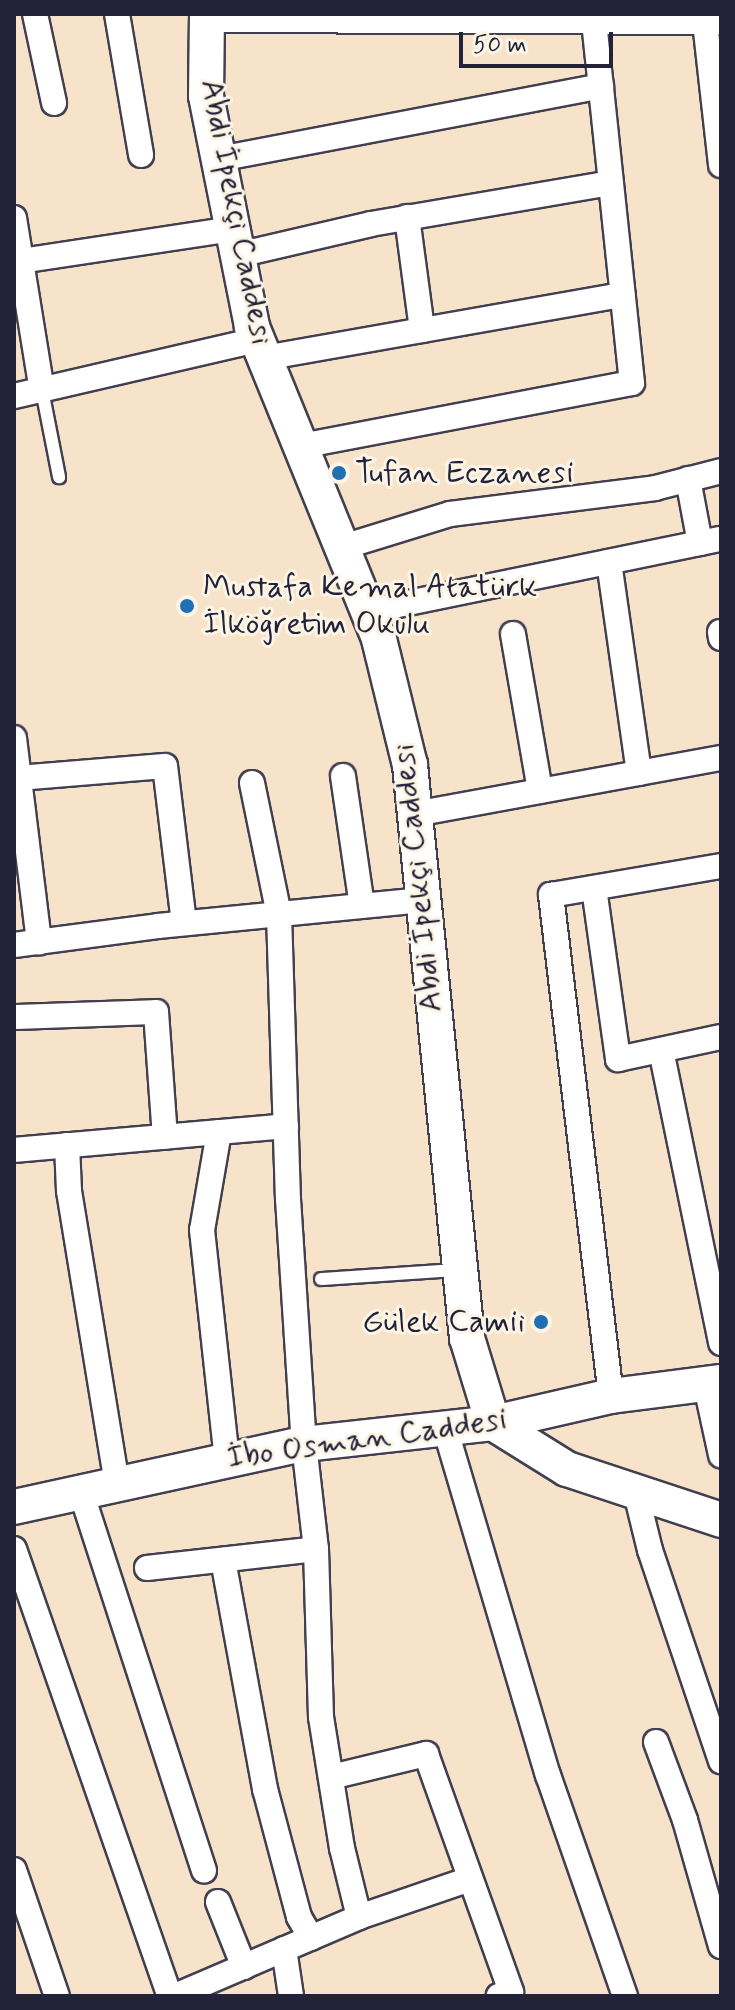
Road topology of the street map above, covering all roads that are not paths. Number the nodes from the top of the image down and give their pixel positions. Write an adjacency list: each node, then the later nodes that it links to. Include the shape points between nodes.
1 (35, 14): 12 (street)
2 (117, 14): 13 (street)
3 (207, 17): 4 (street); 14 (main road, Abdi İpekçi Caddesi, via 206,96)
4 (283, 17): 5 (street)
5 (338, 18): 6 (street)
6 (456, 18): 7 (street)
7 (542, 18): 9 (street)
8 (621, 18): 9 (street); 10 (street)
9 (594, 22): 11 (street)
10 (713, 22): 15 (street)
11 (601, 86): 14 (street); 16 (street)
12 (54, 103)
13 (141, 155)
14 (219, 159): 19 (main road, Abdi İpekçi Caddesi)
15 (721, 165)
16 (611, 183): 17 (street); 21 (street)
17 (407, 217): 19 (street); 22 (street)
18 (14, 218): 20 (street)
19 (235, 242): 20 (street); 23 (main road, Abdi İpekçi Caddesi)
20 (18, 261): 24 (street)
21 (622, 295): 22 (street); 26 (street, via 632,383)
22 (422, 330): 23 (street)
23 (261, 349): 24 (street); 26 (main road, Abdi İpekçi Caddesi)
24 (42, 390): 25 (street); 28 (lane)
25 (14, 396)
26 (301, 446): 31 (main road, Abdi İpekçi Caddesi)
27 (721, 471): 29 (street)
28 (59, 477)
29 (688, 479): 30 (street); 31 (street, via 655,488 450,514)
30 (711, 541): 32 (street)
31 (343, 547): 33 (main road, Abdi İpekçi Caddesi)
32 (609, 562): 33 (street); 37 (street)
33 (369, 611): 42 (main road, Abdi İpekçi Caddesi, via 410,765)
34 (513, 634): 41 (street)
35 (14, 738): 39 (street)
36 (721, 758): 37 (street)
37 (639, 773): 41 (street)
38 (343, 776): 46 (street)
39 (18, 778): 48 (street, via 165,766); 49 (street)
40 (252, 783): 47 (street)
41 (540, 791): 42 (street)
42 (415, 814): 45 (main road, Abdi İpekçi Caddesi)
43 (721, 866): 44 (street)
44 (594, 888): 53 (street, via 618,1059); 63 (street, via 551,895)
45 (423, 900): 46 (street); 59 (main road, Abdi İpekçi Caddesi)
46 (362, 906): 47 (street)
47 (279, 914): 48 (street); 54 (street)
48 (184, 923): 49 (street)
49 (39, 942): 50 (street)
50 (14, 945)
51 (14, 1017): 56 (street, via 156,1012)
52 (721, 1037): 53 (street)
53 (661, 1050): 61 (street)
54 (286, 1126): 55 (street); 66 (street)
55 (219, 1132): 56 (street); 68 (street, via 202,1230)
56 (165, 1137): 57 (street)
57 (67, 1145): 58 (street); 69 (street, via 69,1191)
58 (14, 1150)
59 (460, 1270): 60 (lane); 64 (main road, Abdi İpekçi Caddesi, via 467,1338)
60 (321, 1279)
61 (721, 1343)
62 (714, 1384): 63 (main road, İbo Osman Caddesi); 67 (street)
63 (611, 1396): 64 (main road, İbo Osman Caddesi)
64 (493, 1423): 65 (main road, İbo Osman Caddesi); 71 (main road, via 567,1469)
65 (445, 1428): 66 (main road, İbo Osman Caddesi); 94 (street, via 548,1775)
66 (304, 1444): 68 (main road, İbo Osman Caddesi); 75 (street)
67 (721, 1455)
68 (227, 1459): 69 (main road, İbo Osman Caddesi)
69 (117, 1483): 70 (main road, İbo Osman Caddesi)
70 (81, 1492): 72 (main road, İbo Osman Caddesi); 82 (street)
71 (636, 1493): 73 (main road); 79 (street)
72 (14, 1507)
73 (721, 1520)
74 (14, 1549): 91 (street)
75 (316, 1549): 76 (street); 80 (street, via 321,1717)
76 (223, 1560): 77 (street); 86 (street, via 265,1789 299,1917)
77 (147, 1568)
78 (656, 1742): 87 (street)
79 (721, 1761)
80 (331, 1777): 83 (street, via 426,1754); 85 (street)
81 (14, 1870): 90 (street)
82 (204, 1871)
83 (470, 1879): 85 (street); 93 (street, via 511,1992)
84 (218, 1902): 89 (street)
85 (359, 1917): 86 (street)
86 (311, 1938): 88 (street)
87 (721, 1946)
88 (284, 1949): 89 (street); 92 (street)
89 (244, 1967): 91 (street)
90 (57, 1996)
91 (173, 1996)
92 (291, 1996)
93 (499, 1996)
94 (625, 1996)

